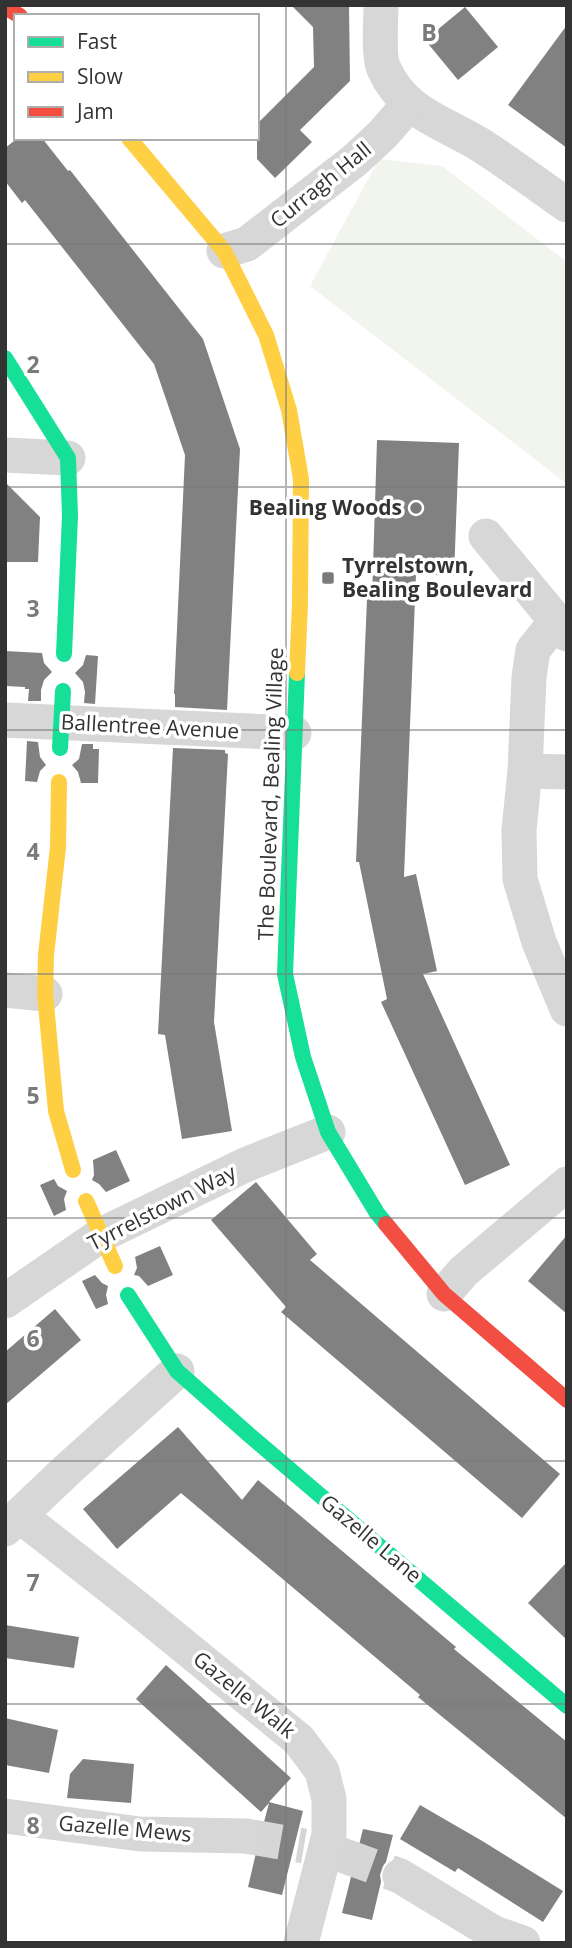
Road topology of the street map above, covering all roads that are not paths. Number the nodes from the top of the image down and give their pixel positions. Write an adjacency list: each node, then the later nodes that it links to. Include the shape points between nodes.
1 (381, 5): 2 (street, via 382,66)
2 (409, 104): 4 (street, via 479,144); 5 (street, Curragh Hall, via 355,160 247,244)
3 (131, 140): 5 (street, The Boulevard, Bealing Village)
4 (567, 205)
5 (224, 251): 13 (street, The Boulevard, Bealing Village, via 266,335 289,410 301,479)
6 (5, 358): 8 (street)
7 (5, 455): 8 (street)
8 (68, 458): 11 (street)
9 (486, 536): 10 (street)
10 (561, 628): 14 (street, via 533,650)
11 (64, 654)
12 (5, 720): 13 (street, Ballentree Avenue)
13 (294, 733): 20 (street, The Boulevard, Bealing Village, via 285,974 303,1057)
14 (524, 771): 15 (street); 19 (street, via 520,879 539,942)
15 (567, 772)
16 (59, 782): 18 (street, via 58,847)
17 (5, 990): 18 (street)
18 (44, 994): 21 (street, via 57,1111)
19 (567, 1009)
20 (328, 1132): 24 (street, Tyrrelstown Way, via 245,1165); 25 (street, The Boulevard, Bealing Village, via 377,1213)
21 (73, 1170)
22 (567, 1184): 25 (street, via 464,1271)
23 (86, 1201): 24 (street)
24 (108, 1251): 27 (street, Tyrrelstown Way)
25 (444, 1294): 29 (street, The Boulevard, Bealing Village)
26 (128, 1295): 28 (street, Gazelle Lane)
27 (5, 1301)
28 (177, 1371): 30 (street); 31 (street, Gazelle Lane)
29 (567, 1400)
30 (13, 1523): 35 (street, Gazelle Walk, via 136,1607 299,1740 322,1771 329,1798 330,1835)
31 (567, 1706)
32 (5, 1816): 33 (street, Gazelle Mews, via 141,1834)
33 (246, 1836)
34 (400, 1876): 36 (street, via 494,1933)
35 (301, 1943)
36 (523, 1943)

